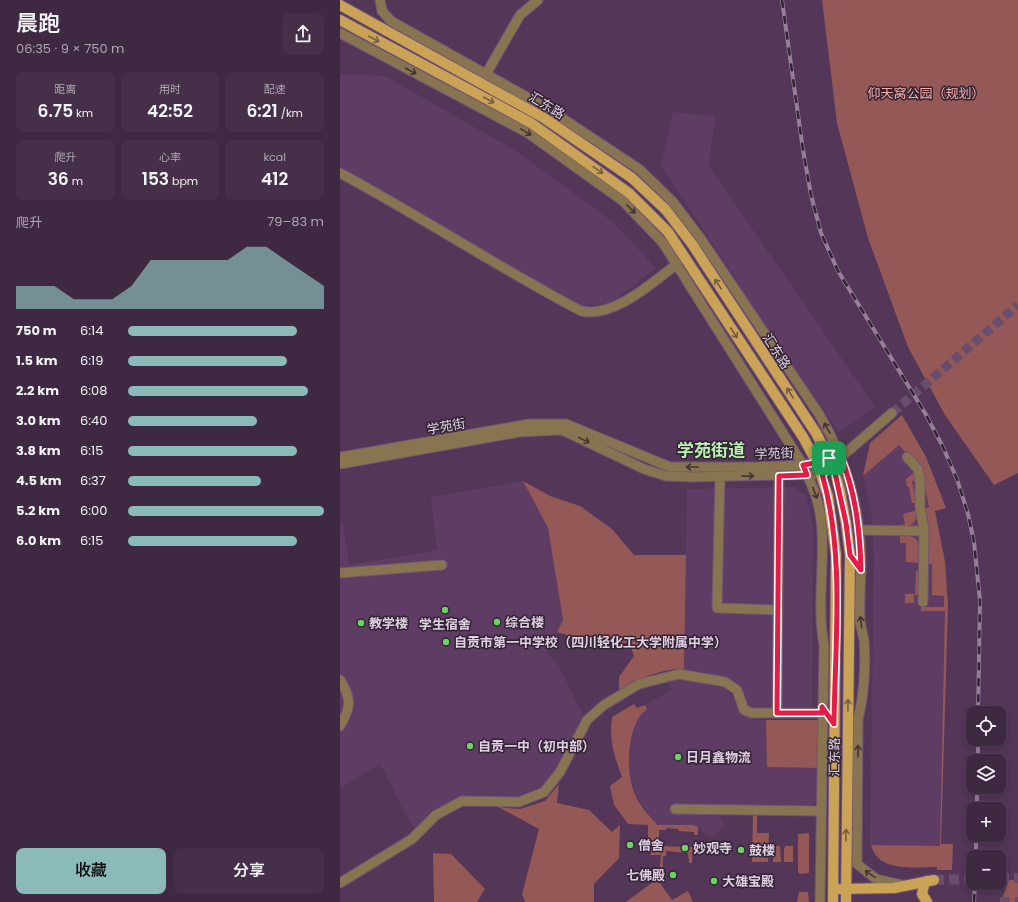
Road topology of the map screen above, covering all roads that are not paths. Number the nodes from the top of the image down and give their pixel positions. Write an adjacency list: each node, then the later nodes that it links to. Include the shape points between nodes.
1 (380, 0): 6 (street, via 382,11 391,21)
2 (538, 0): 6 (street, via 520,15)
3 (342, 5): 13 (main road, 汇东路, one-way to 3, via 816,433 692,244 666,210 632,178 544,118)
4 (340, 20): 14 (main road, 汇东路, one-way to 14, via 531,123 629,193 668,232 803,437)
5 (340, 33): 8 (street, one-way to 8, via 528,133 623,201 663,242)
6 (486, 74): 11 (street, one-way to 6, via 819,414 701,239 673,202 639,169 550,110)
7 (340, 173): 8 (street, via 477,254 581,311 606,310 621,303)
8 (677, 264): 16 (street)
9 (892, 413): 11 (street)
10 (340, 457): 16 (street, 学苑街, one-way to 10, via 670,467 583,430 566,424 552,423 529,424)
11 (841, 457): 13 (street, 学苑街); 17 (street); 22 (street, via 852,490)
12 (907, 457): 23 (street, via 919,472 920,508)
13 (829, 458): 14 (street, 学苑街); 17 (main road, 汇东路)
14 (817, 463): 16 (street, 学苑街); 18 (main road, 汇东路)
15 (340, 464): 21 (street, 学苑街, one-way to 21, via 520,432 552,429 562,430 644,469 666,476)
16 (803, 465): 19 (street)
17 (834, 468): 18 (street, 学苑街); 24 (main road, 汇东路)
18 (822, 474): 19 (street, 学苑街); 33 (main road, 汇东路, via 834,524 836,554)
19 (807, 475): 20 (street, 学苑街); 31 (street, one-way to 31, via 817,497 823,550 820,625 824,645)
20 (779, 476): 21 (street, 学苑街, one-way to 20); 29 (street)
21 (720, 477): 29 (street, via 717,608)
22 (859, 530): 23 (street); 26 (street)
23 (924, 531): 28 (street)
24 (850, 555): 26 (street); 36 (main road, 汇东路, one-way to 24)
25 (442, 565): 27 (street)
26 (861, 570): 35 (street, one-way to 26, via 858,719 863,702 864,656 860,620)
27 (340, 573)
28 (923, 602)
29 (778, 610): 32 (street)
30 (340, 680): 34 (street, via 348,692 349,701)
31 (822, 710): 32 (street); 33 (street); 38 (street)
32 (777, 713): 41 (street, via 752,713 744,710 737,690 725,682 678,674 639,684 587,720 560,772 544,792 519,802 462,801 436,815 412,839)
33 (834, 724): 44 (main road, 汇东路)
34 (340, 726)
35 (858, 775): 36 (street); 40 (street)
36 (847, 793): 39 (main road, 汇东路, one-way to 36)
37 (675, 809): 38 (street)
38 (821, 811): 45 (street)
39 (846, 851): 40 (street); 43 (main road, 汇东路)
40 (857, 864): 42 (street, one-way to 40, via 876,879)
41 (340, 883)
42 (907, 886): 43 (main road); 48 (main road, via 931,881 924,885 922,894)
43 (846, 888): 44 (main road); 47 (main road, 汇东路)
44 (833, 889): 46 (main road, 汇东路)
45 (820, 902)
46 (833, 902)
47 (846, 902)
48 (927, 902)

